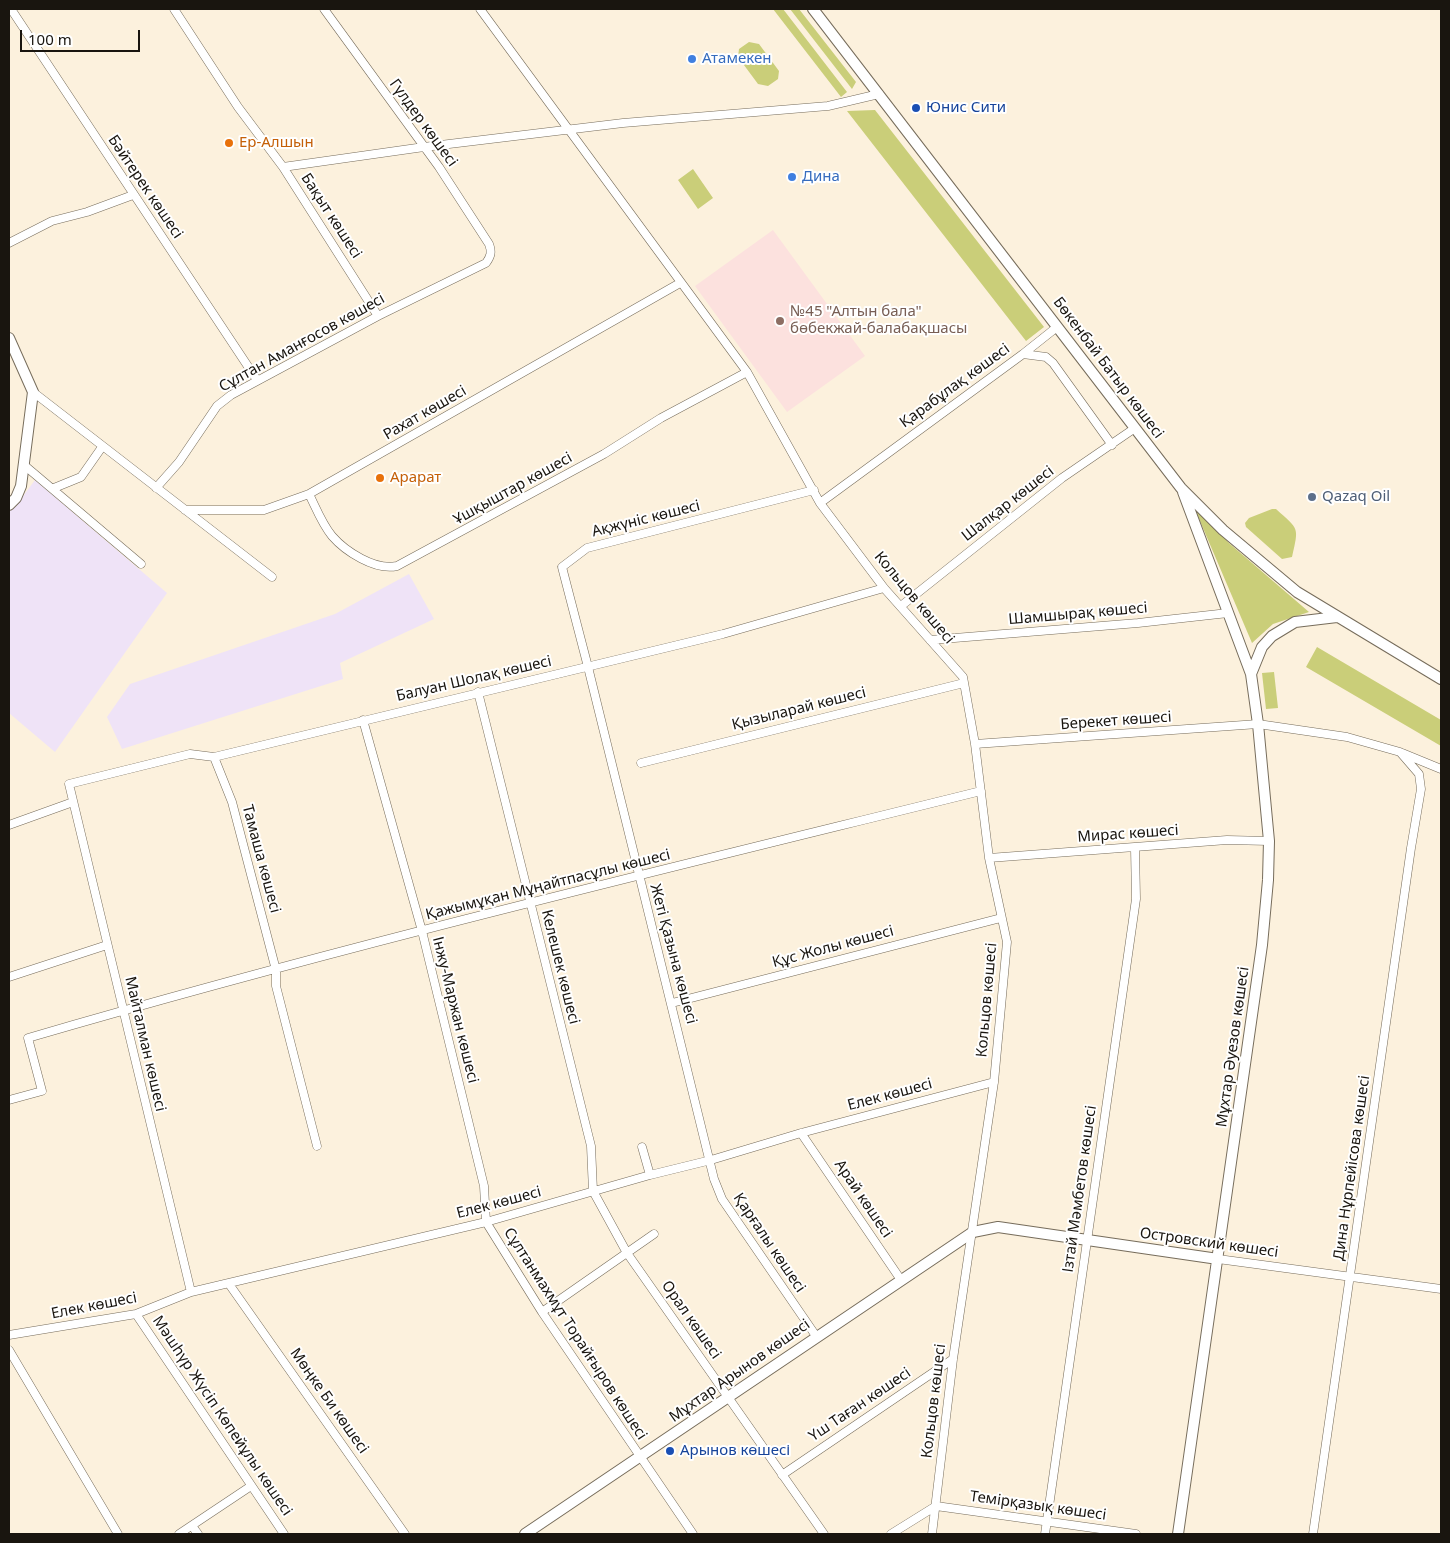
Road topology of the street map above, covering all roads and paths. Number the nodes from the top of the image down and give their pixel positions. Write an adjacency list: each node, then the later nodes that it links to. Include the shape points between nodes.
1 (12, 9): 10 (street, Бәйтерек көшесі)
2 (174, 9): 9 (street, Бақыт көшесі, via 238,107)
3 (324, 9): 8 (street, Гүлдер көшесі)
4 (480, 9): 7 (street, Кольцов көшесі)
5 (813, 9): 6 (street, Бөкенбай Батыр көшесі)
6 (879, 94): 7 (street, via 828,106 659,119); 15 (street, Бөкенбай Батыр көшесі)
7 (570, 130): 8 (street); 13 (street, Кольцов көшесі)
8 (424, 147): 9 (street); 12 (street, Гүлдер көшесі, via 489,244)
9 (283, 168): 14 (street, Бақыт көшесі)
10 (133, 195): 11 (street, via 52,221); 19 (street, Бәйтерек көшесі)
11 (9, 243)
12 (490, 258): 14 (street, Сұлтан Аманғосов көшесі, via 486,263)
13 (680, 283): 18 (street, Кольцов көшесі); 29 (street, Рахат көшесі)
14 (378, 316): 19 (street, Сұлтан Аманғосов көшесі)
15 (1057, 327): 17 (street); 21 (street, Бөкенбай Батыр көшесі)
16 (9, 338): 20 (street)
17 (1023, 354): 22 (street, Қарабұлақ көшесі, via 1046,357 1053,363); 30 (street, Қарабұлақ көшесі)
18 (747, 372): 28 (street, Кольцов көшесі); 29 (street, Ұшқыштар көшесі, via 397,566 375,564 336,540 324,525)
19 (258, 380): 26 (street, Сұлтан Аманғосов көшесі, via 218,406 179,462)
20 (33, 392): 23 (street); 24 (street)
21 (1135, 428): 22 (street, Шалқар көшесі); 27 (street, Бөкенбай Батыр көшесі)
22 (1112, 445): 36 (street, Шалқар көшесі, via 1062,478)
23 (102, 447): 25 (street, via 81,478); 26 (street)
24 (24, 465): 25 (street); 31 (street, via 19,492)
25 (54, 488): 33 (street)
26 (156, 488): 32 (street)
27 (1181, 488): 37 (street, Мұхтар Әуезов көшесі); 38 (street, Бөкенбай Батыр көшесі, via 1297,592)
28 (814, 490): 30 (street, Кольцов көшесі); 40 (street, Ақжүніс көшесі, via 587,548 577,555 562,567)
29 (309, 494): 32 (street, Рахат көшесі, via 264,510)
30 (820, 503): 35 (street, Кольцов көшесі)
31 (9, 505)
32 (185, 510): 34 (street)
33 (142, 564)
34 (272, 578)
35 (884, 588): 36 (street, Кольцов көшесі); 40 (street, Балуан Шолақ көшесі, via 723,634)
36 (901, 606): 39 (street, Кольцов көшесі)
37 (1228, 613): 39 (street, Шамшырақ көшесі); 41 (street, Мұхтар Әуезов көшесі)
38 (1337, 617): 41 (street, via 1295,622 1272,636 1262,646); 42 (street, Бөкенбай Батыр көшесі)
39 (930, 640): 43 (street, Кольцов көшесі, via 963,677)
40 (588, 667): 44 (street, Балуан Шолақ көшесі); 59 (street, Жеті Қазына көшесі)
41 (1250, 674): 46 (street, Мұхтар Әуезов көшесі)
42 (1441, 679)
43 (964, 683): 47 (street, Кольцов көшесі); 50 (street, Қызыларай көшесі)
44 (478, 692): 45 (street, Балуан Шолақ көшесі); 60 (street, Келешек көшесі)
45 (363, 720): 49 (street, Балуан Шолақ көшесі); 62 (street, Інжу-Маржан көшесі)
46 (1258, 724): 47 (street, Берекет көшесі); 48 (street, Берекет көшесі, via 1347,737); 56 (street, Мұхтар Әуезов көшесі)
47 (975, 744): 53 (street, Кольцов көшесі)
48 (1400, 752): 51 (street, Берекет көшесі); 82 (street, Дина Нұрпейісова көшесі, via 1419,774 1421,789)
49 (214, 757): 52 (street, Балуан Шолақ көшесі, via 190,754); 64 (street, Тамаша көшесі, via 232,802)
50 (641, 763)
51 (1441, 769)
52 (69, 784): 54 (street, Майталман көшесі)
53 (981, 791): 58 (street, Кольцов көшесі); 59 (street, Қажымұқан Мұңайтпасұлы көшесі)
54 (73, 802): 55 (street); 63 (street, Майталман көшесі)
55 (9, 826)
56 (1268, 841): 57 (street, Мирас көшесі, via 1227,840); 81 (street, Мұхтар Әуезов көшесі, via 1262,945)
57 (1134, 848): 58 (street, Мирас көшесі); 79 (street, Ізтай Мәмбетов көшесі, via 1136,899)
58 (989, 858): 61 (street, Кольцов көшесі)
59 (638, 876): 60 (street, Қажымұқан Мұңайтпасұлы көшесі); 66 (street, Жеті Қазына көшесі)
60 (530, 903): 62 (street, Қажымұқан Мұңайтпасұлы көшесі); 75 (street, Келешек көшесі, via 591,1146)
61 (1002, 918): 66 (street, Құс Жолы көшесі); 68 (street, Кольцов көшесі, via 1006,942)
62 (422, 931): 64 (street, Қажымұқан Мұңайтпасұлы көшесі); 76 (street, Інжу-Маржан көшесі, via 484,1186)
63 (108, 945): 65 (street); 67 (street, Майталман көшесі)
64 (276, 970): 67 (street, Қажымұқан Мұңайтпасұлы көшесі); 71 (street, Тамаша көшесі, via 276,986)
65 (9, 977)
66 (672, 1003): 73 (street, Жеті Қазына көшесі)
67 (123, 1010): 69 (street, Қажымұқан Мұңайтпасұлы көшесі, via 28,1038 42,1091); 86 (street, Майталман көшесі)
68 (994, 1082): 70 (street, Елек көшесі); 77 (street, Кольцов көшесі)
69 (9, 1100)
70 (801, 1133): 73 (street, Елек көшесі); 83 (street, Арай көшесі)
71 (317, 1146)
72 (642, 1147): 74 (street)
73 (711, 1160): 74 (street, Елек көшесі); 90 (street, Қарғалы көшесі, via 722,1199)
74 (650, 1175): 75 (street, Елек көшесі)
75 (593, 1191): 76 (street, Елек көшесі); 80 (street, Орал көшесі)
76 (486, 1222): 84 (street, Елек көшесі); 87 (street, Сұлтанмахмұт Торайғыров көшесі)
77 (973, 1232): 79 (street, Островский көшесі, via 998,1227); 83 (street, Мұхтар Арынов көшесі); 92 (street, Кольцов көшесі)
78 (654, 1234): 80 (street)
79 (1086, 1242): 81 (street, Островский көшесі); 98 (street, Ізтай Мәмбетов көшесі)
80 (627, 1253): 87 (street); 93 (street, Орал көшесі)
81 (1218, 1259): 82 (street, Островский көшесі); 114 (street, Мұхтар Әуезов көшесі)
82 (1351, 1277): 85 (street, Островский көшесі); 115 (street, Дина Нұрпейісова көшесі)
83 (901, 1280): 90 (street, Мұхтар Арынов көшесі)
84 (229, 1284): 86 (street, Елек көшесі); 105 (street, Мөңке Би көшесі)
85 (1441, 1289)
86 (191, 1292): 88 (street, Елек көшесі)
87 (542, 1312): 94 (street, Сұлтанмахмұт Торайғыров көшесі)
88 (136, 1314): 89 (street, Елек көшесі); 96 (street, Мәшһүр Жүсіп Көпейұлы көшесі)
89 (9, 1335)
90 (816, 1336): 93 (street, Мұхтар Арынов көшесі)
91 (9, 1350): 101 (street)
92 (953, 1359): 95 (street, Үш Таған көшесі); 97 (street, Кольцов көшесі)
93 (729, 1397): 94 (street, Мұхтар Арынов көшесі); 95 (street, Орал көшесі)
94 (640, 1458): 99 (street, Мұхтар Арынов көшесі); 108 (street, Сұлтанмахмұт Торайғыров көшесі)
95 (782, 1474): 109 (street, Орал көшесі)
96 (251, 1486): 100 (street); 104 (street, Мәшһүр Жүсіп Көпейұлы көшесі)
97 (936, 1506): 98 (street, Темірқазық көшесі); 110 (street); 111 (street, Кольцов көшесі)
98 (1047, 1522): 112 (street, Ізтай Мәмбетов көшесі); 113 (street, Темірқазық көшесі)
99 (539, 1525): 106 (street, Мұхтар Арынов көшесі); 107 (street)
100 (192, 1526): 102 (street); 103 (street)
101 (118, 1534)
102 (179, 1534)
103 (198, 1534)
104 (284, 1534)
105 (405, 1534)
106 (525, 1534)
107 (546, 1534)
108 (693, 1534)
109 (824, 1534)
110 (891, 1534)
111 (932, 1534)
112 (1045, 1534)
113 (1136, 1534)
114 (1178, 1534)
115 (1314, 1534)

